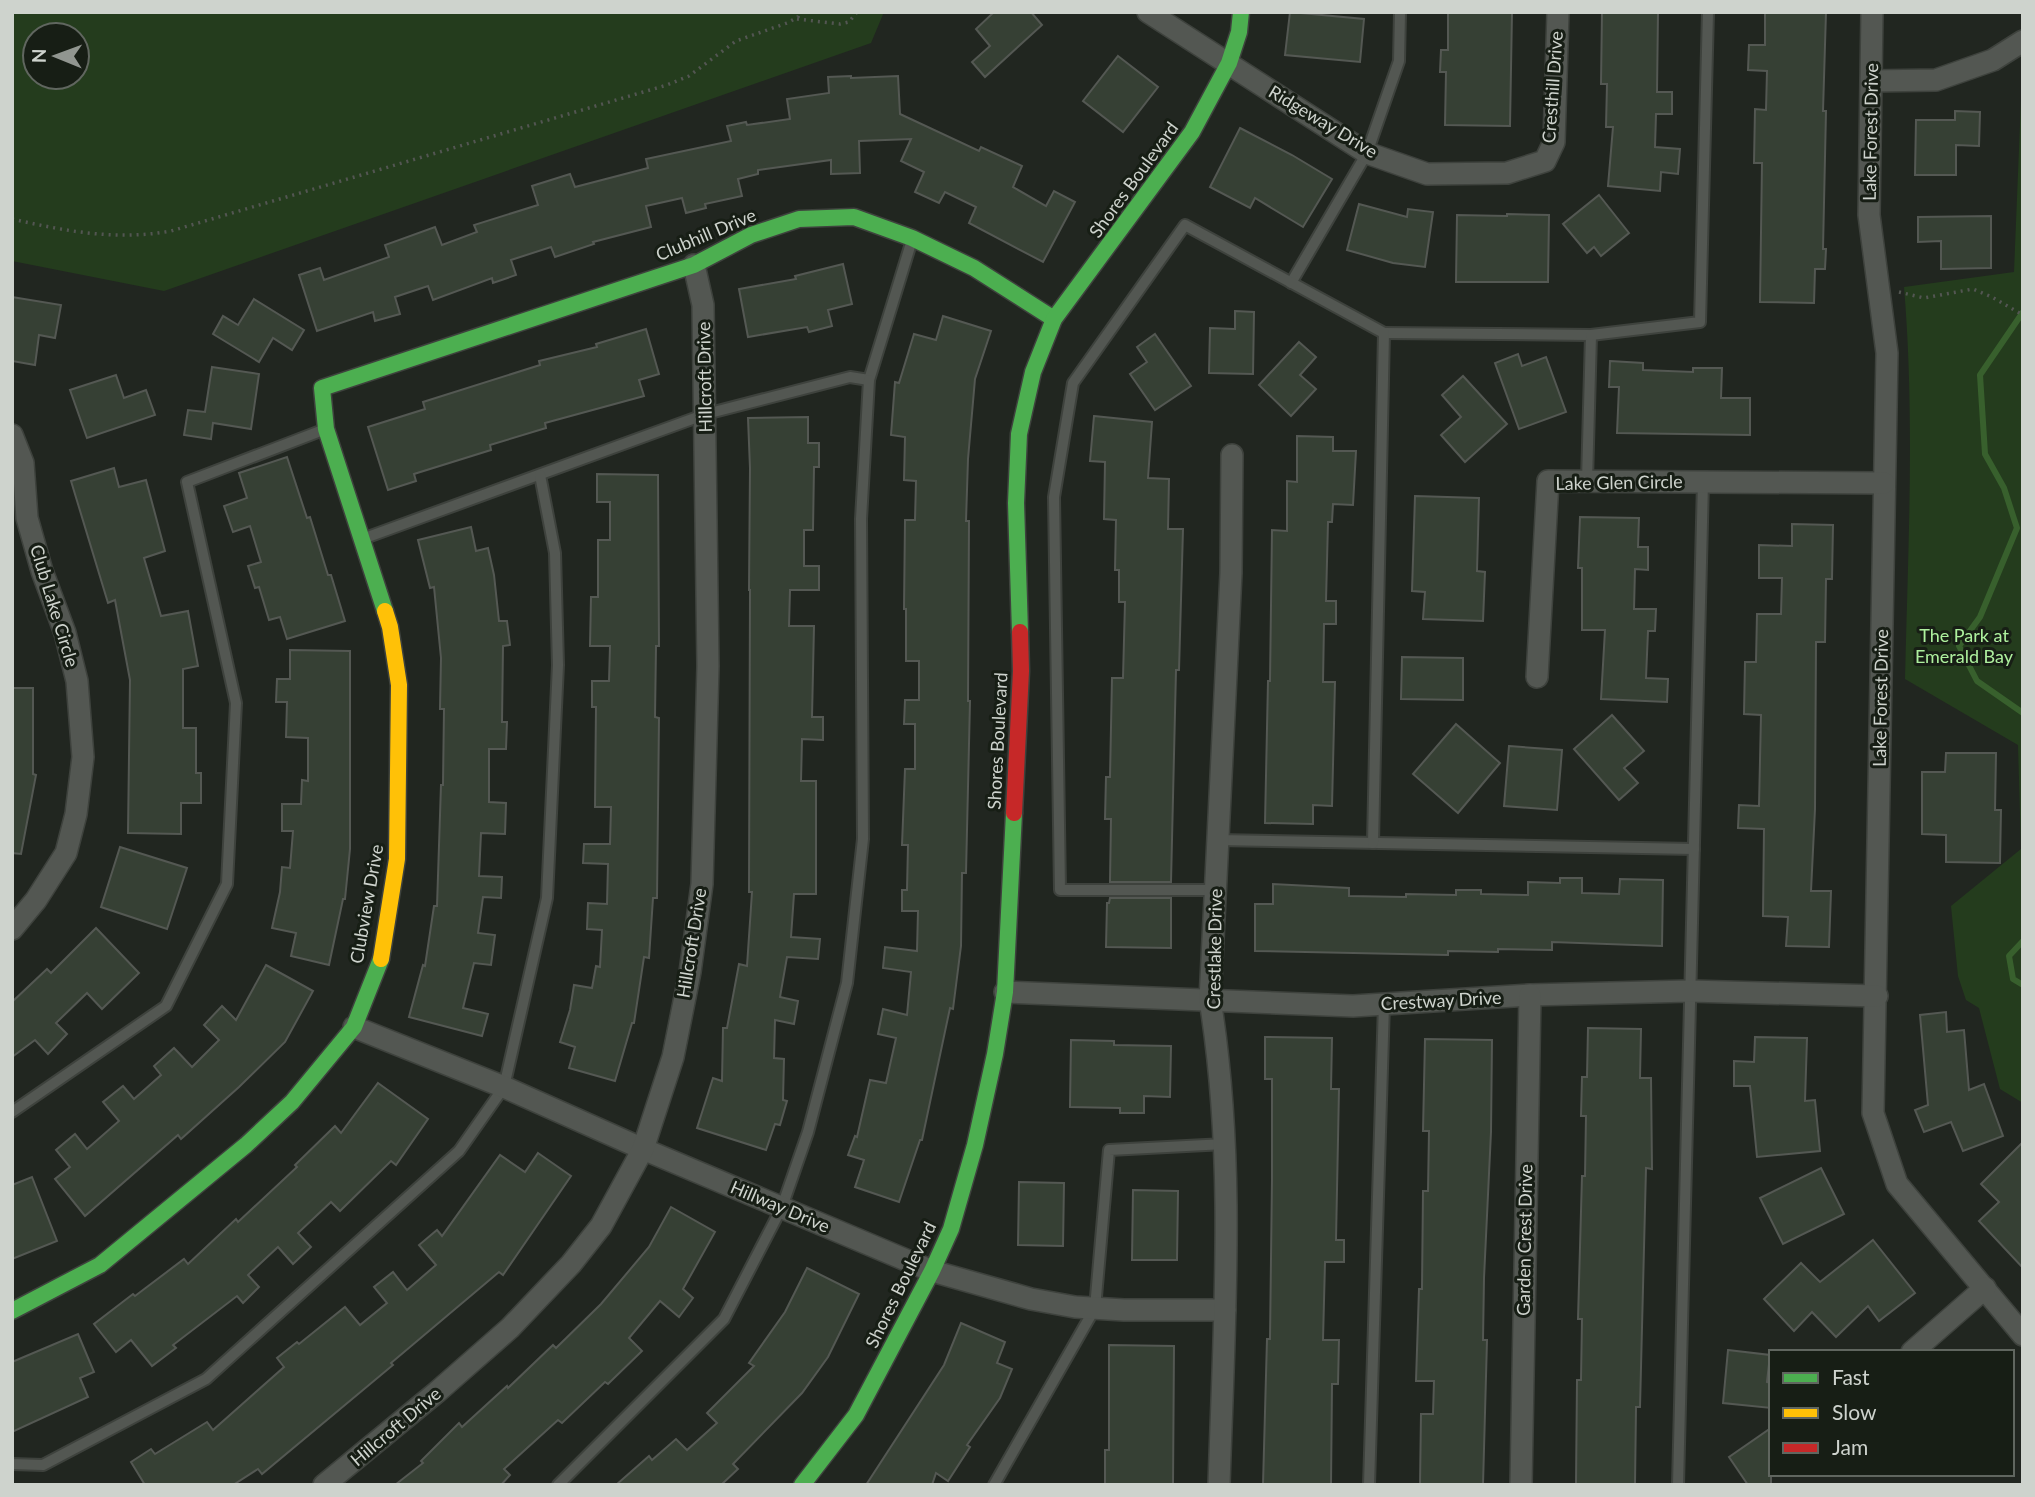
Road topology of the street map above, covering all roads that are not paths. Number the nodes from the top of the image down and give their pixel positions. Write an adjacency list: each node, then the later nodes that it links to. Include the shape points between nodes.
1 (1148, 12): 8 (street, Ridgeway Drive)
2 (1241, 12): 8 (street, Shores Boulevard)
3 (1401, 12): 10 (lane, via 1399,61)
4 (1558, 12): 11 (street, Cresthill Drive, via 1554,142)
5 (1708, 12): 17 (lane, via 1700,322)
6 (1872, 12): 9 (street, Lake Forest Drive)
7 (2023, 41): 9 (street, via 1993,60 1936,80)
8 (1229, 63): 10 (street, Ridgeway Drive); 15 (street, Shores Boulevard, via 1192,132)
9 (1872, 81): 27 (street, Lake Forest Drive, via 1869,215 1887,353)
10 (1367, 153): 11 (street, Ridgeway Drive, via 1427,174 1507,173); 14 (lane)
11 (1545, 161)
12 (912, 238): 13 (street, Clubhill Drive, via 854,216 799,219 751,235); 15 (street, Clubhill Drive, via 974,268); 18 (lane)
13 (694, 265): 19 (street, Clubhill Drive); 20 (street, Hillcroft Drive, via 703,305)
14 (1291, 283): 16 (lane); 33 (lane, via 1185,225 1073,383 1054,497 1060,890)
15 (1054, 319): 36 (street, Shores Boulevard, via 1033,372 1019,434 1016,503 1021,671)
16 (1384, 333): 17 (lane); 31 (lane)
17 (1591, 335): 25 (lane)
18 (869, 380): 20 (lane, via 850,377); 46 (lane, via 861,519 863,839 859,878 847,984 808,1132)
19 (322, 388): 21 (street, Clubview Drive)
20 (706, 414): 24 (lane); 45 (street, Hillcroft Drive, via 708,666 702,884 673,1057)
21 (326, 429): 28 (street, Clubview Drive); 43 (lane, via 187,482 236,703 227,884 166,1006)
22 (12, 435): 34 (street, Club Lake Circle, via 23,463 27,518 77,681 83,757 66,853)
23 (1232, 455): 30 (street, Crestlake Drive)
24 (540, 475): 28 (lane); 42 (lane, via 555,553 558,665 547,898)
25 (1587, 481): 26 (street, Lake Glen Circle); 29 (street, Lake Glen Circle, via 1548,481)
26 (1703, 482): 27 (street, Lake Glen Circle); 32 (lane)
27 (1884, 483): 38 (street, Lake Forest Drive)
28 (363, 539): 41 (street, Clubview Drive, via 390,627 399,685 397,859 381,960)
29 (1537, 677)
30 (1218, 840): 31 (lane); 33 (street, Crestlake Drive)
31 (1373, 843): 32 (lane)
32 (1694, 849): 35 (lane)
33 (1216, 890): 39 (street, Crestlake Drive)
34 (12, 929)
35 (1690, 991): 37 (street, Crestway Drive); 38 (street, Crestway Drive); 62 (lane)
36 (1005, 992): 39 (street, Crestway Drive); 47 (street, Shores Boulevard, via 975,1145 951,1229)
37 (1530, 995): 40 (street, Crestway Drive); 61 (street, Garden Crest Drive)
38 (1877, 996): 48 (street, Lake Forest Drive, via 1873,1113 1897,1184)
39 (1210, 1000): 40 (street, Crestway Drive); 44 (street, Crestlake Drive)
40 (1384, 1004): 60 (lane)
41 (354, 1027): 42 (street, Hillway Drive); 51 (street, Clubview Drive, via 292,1102 246,1145 100,1265)
42 (504, 1087): 45 (street, Hillway Drive); 54 (lane, via 459,1152 206,1379 43,1465)
43 (12, 1112)
44 (1225, 1144): 49 (lane, via 1109,1150); 50 (street, Crestlake Drive)
45 (643, 1149): 46 (street, Hillway Drive); 55 (street, Hillcroft Drive, via 601,1226 571,1264 510,1328)
46 (782, 1207): 47 (street, Hillway Drive); 56 (lane, via 724,1320)
47 (932, 1271): 49 (street, Hillway Drive, via 1031,1298); 57 (street, Shores Boulevard, via 856,1415)
48 (1985, 1288): 52 (street, Lake Forest Drive); 53 (street)
49 (1095, 1308): 50 (street, Hillway Drive); 58 (lane)
50 (1225, 1310): 59 (street, Crestlake Drive)
51 (12, 1311)
52 (2023, 1335)
53 (1914, 1350)
54 (12, 1464)
55 (324, 1485)
56 (558, 1485)
57 (802, 1485)
58 (994, 1485)
59 (1219, 1485)
60 (1369, 1485)
61 (1521, 1485)
62 (1678, 1485)

